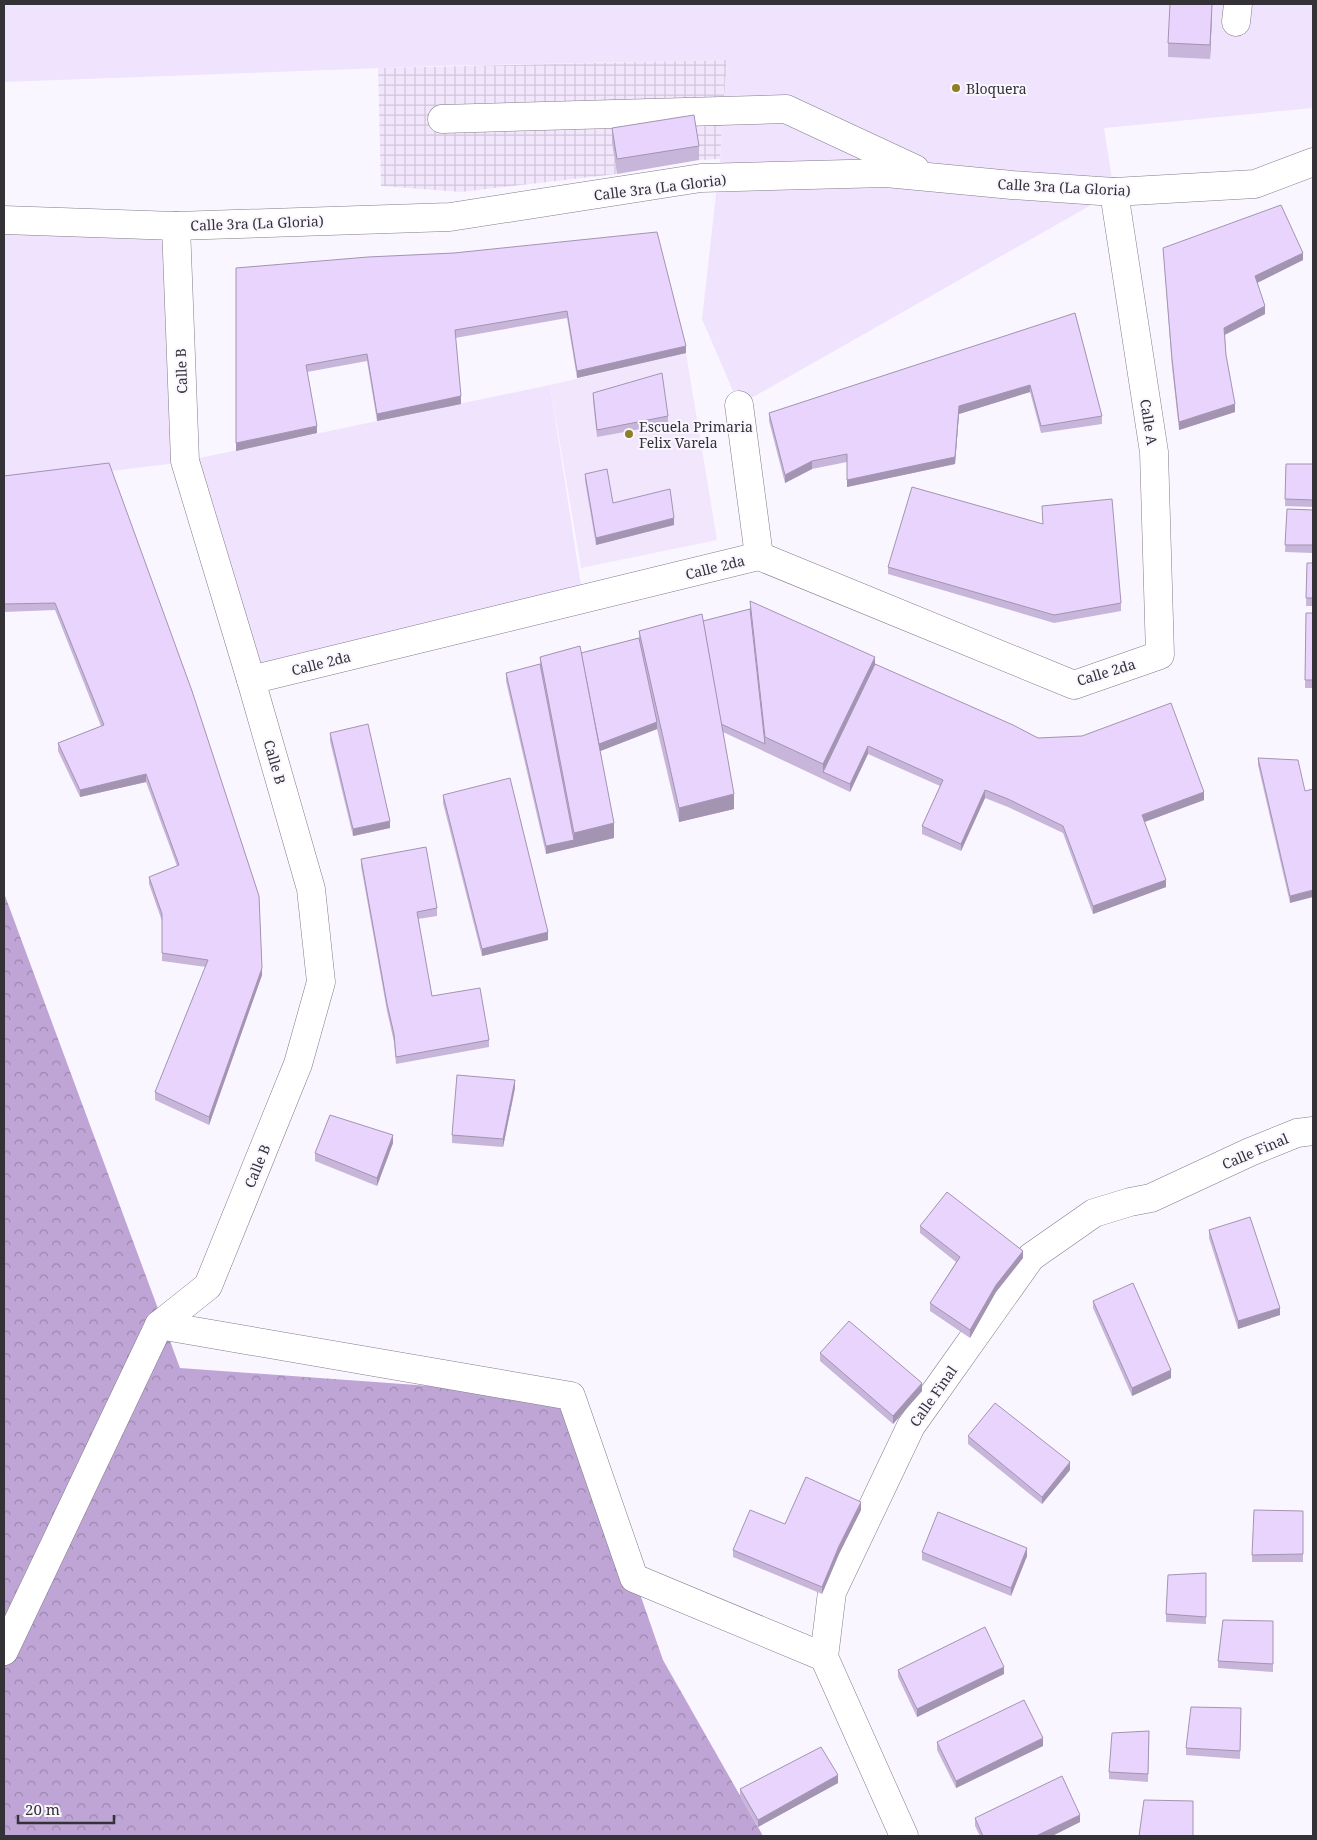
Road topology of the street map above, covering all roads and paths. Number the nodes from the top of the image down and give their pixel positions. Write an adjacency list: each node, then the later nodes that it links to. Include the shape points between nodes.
1 (442, 119): 3 (street, via 786,109)
2 (1313, 162): 4 (street, Calle 3ra (La Gloria), via 1255,184)
3 (932, 177): 4 (street, Calle 3ra (La Gloria)); 6 (street, Calle 3ra (La Gloria), via 886,172 701,178 450,217)
4 (1114, 192): 9 (street, Calle A, via 1154,452)
5 (4, 220): 6 (street, Calle 3ra (La Gloria))
6 (176, 226): 10 (street, Calle B, via 184,462)
7 (739, 406): 8 (street)
8 (759, 556): 9 (street, Calle 2da, via 1074,684); 10 (street, Calle 2da)
9 (1160, 655)
10 (251, 680): 12 (street, Calle B, via 311,889 321,982 298,1064 208,1286)
11 (1313, 1131): 14 (street, Calle Final, via 1297,1133 1250,1152 1152,1198 1094,1213 1031,1257 910,1426 832,1592)
12 (159, 1325): 13 (street); 14 (street, via 571,1396 634,1578)
13 (4, 1651)
14 (824, 1657): 15 (street)
15 (904, 1836)

